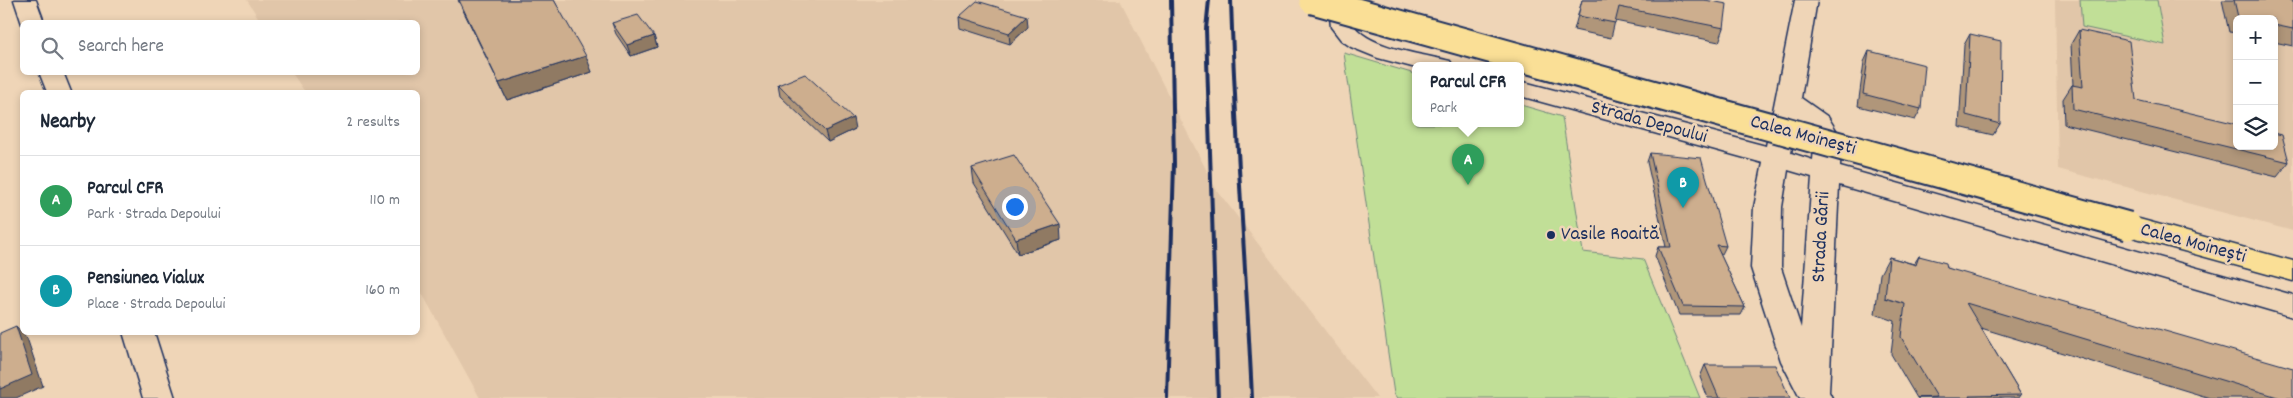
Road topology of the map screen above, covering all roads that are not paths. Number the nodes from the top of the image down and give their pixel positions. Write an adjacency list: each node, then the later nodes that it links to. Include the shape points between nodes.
1 (25, 0): 5 (street)
2 (1313, 0): 13 (main road, Calea Moinești, bridge)
3 (1345, 0): 6 (street, via 1342,25 1358,43)
4 (1806, 0): 10 (street)
5 (32, 20)
6 (1427, 62)
7 (52, 75): 9 (street)
8 (1524, 89): 11 (street, Strada Depoului)
9 (58, 90)
10 (1789, 96): 11 (street, Strada Gării); 12 (street, Strada Gării, via 1819,122 1828,138)
11 (1777, 158): 12 (street, Strada Depoului); 16 (street, Strada Gării, via 1768,207 1766,268 1797,361)
12 (1825, 172): 14 (street, Strada Depoului); 16 (street, Strada Gării)
13 (2293, 272)
14 (2293, 306)
15 (139, 335): 17 (street)
16 (1814, 395)
17 (159, 398)

